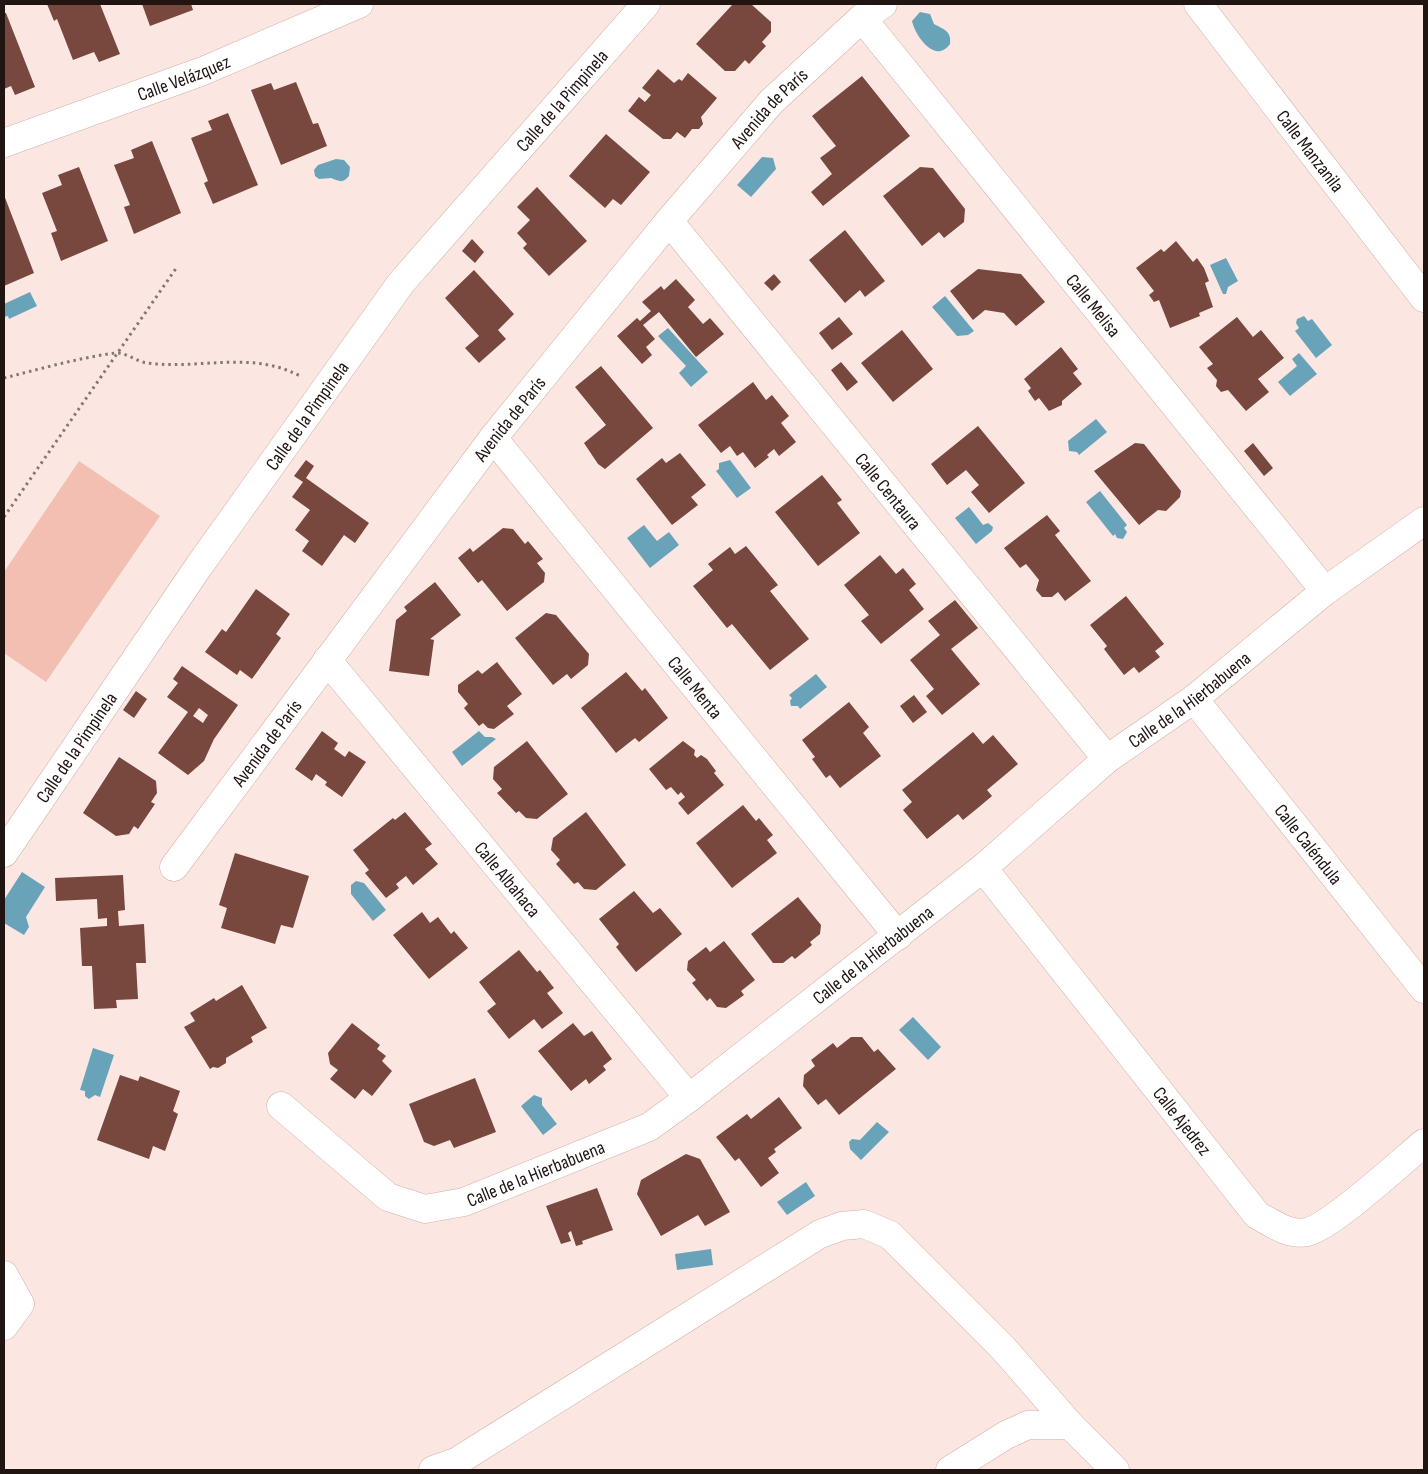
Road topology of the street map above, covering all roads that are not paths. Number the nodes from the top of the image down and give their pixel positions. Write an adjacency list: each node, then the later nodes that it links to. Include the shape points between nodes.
1 (359, 4): 5 (street, Calle Velázquez, via 203,71)
2 (646, 4): 14 (street, Calle de la Pimpinela, via 400,283 199,566)
3 (1198, 4): 7 (street, Calle Manzanila)
4 (873, 11): 6 (street, Avenida de París, via 771,102); 10 (street, Calle Melisa)
5 (4, 143)
6 (669, 222): 8 (street, Avenida de París); 13 (street, Calle Centaura)
7 (1424, 298)
8 (493, 438): 11 (street, Avenida de París); 17 (street, Calle Menta)
9 (1422, 528): 10 (street, Calle de la Hierbabuena)
10 (1325, 591): 12 (street, Calle de la Hierbabuena)
11 (327, 660): 15 (street, Avenida de París); 19 (street, Calle Albahaca)
12 (1194, 699): 13 (street, Calle de la Hierbabuena); 18 (street, Calle Caléndula)
13 (1107, 760): 16 (street, Calle de la Hierbabuena)
14 (4, 854)
15 (174, 867)
16 (983, 868): 17 (street, Calle de la Hierbabuena); 21 (street, Calle Ajedrez, via 1258,1215 1282,1230 1307,1232 1327,1223)
17 (898, 936): 19 (street, Calle de la Hierbabuena)
18 (1424, 989)
19 (689, 1098): 20 (street, Calle de la Hierbabuena, via 648,1127 464,1202 425,1209 388,1197)
20 (281, 1106)
21 (1424, 1143)
22 (4, 1275): 23 (street, via 20,1304)
23 (4, 1326)
24 (1070, 1426): 25 (street, via 1003,1348 890,1236 864,1224 842,1226 820,1234); 26 (street, via 1028,1425); 27 (street)
25 (450, 1467)
26 (950, 1470)
27 (1116, 1470)

